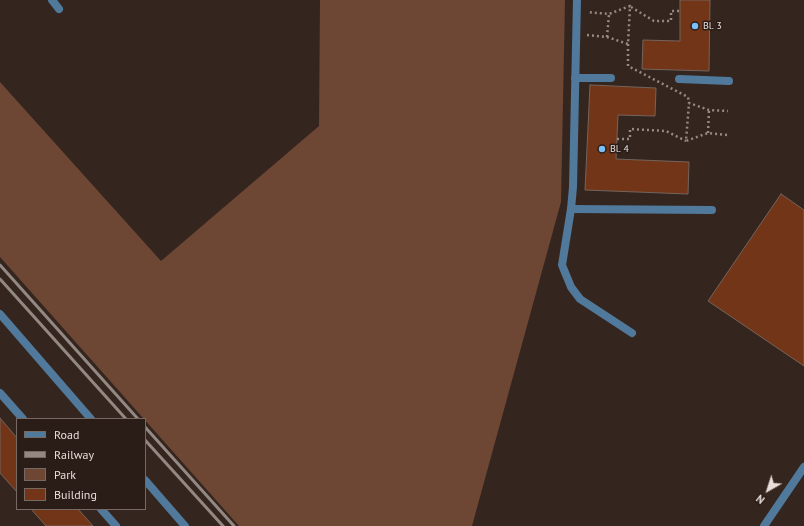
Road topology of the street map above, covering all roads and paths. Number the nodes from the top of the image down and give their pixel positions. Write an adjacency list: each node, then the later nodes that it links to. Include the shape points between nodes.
1 (52, 0): 4 (street)
2 (577, 0): 6 (street)
3 (630, 6): 5 (path, via 654,22 671,21 671,11); 7 (path); 10 (path)
4 (60, 9)
5 (680, 11)
6 (576, 12): 7 (path); 8 (street)
7 (609, 14): 9 (path)
8 (576, 34): 9 (path); 11 (street)
9 (607, 37): 10 (path)
10 (628, 44): 15 (path, via 628,66 688,97)
11 (575, 78): 12 (street); 22 (street)
12 (611, 78)
13 (680, 79): 14 (street)
14 (729, 81)
15 (688, 103): 16 (path); 21 (path)
16 (709, 110): 17 (path); 18 (path)
17 (728, 111)
18 (708, 133): 19 (path); 21 (path)
19 (727, 135)
20 (617, 139): 21 (path, via 630,139 630,129 666,131)
21 (686, 141)
22 (571, 209): 23 (street); 25 (street, via 562,266 571,287 580,299)
23 (712, 210)
24 (0, 314): 28 (street)
25 (632, 333)
26 (0, 393): 27 (street)
27 (22, 418)
28 (90, 418)
29 (804, 467): 34 (street)
30 (146, 481): 33 (street)
31 (102, 510): 32 (street)
32 (116, 526)
33 (186, 526)
34 (764, 526)

